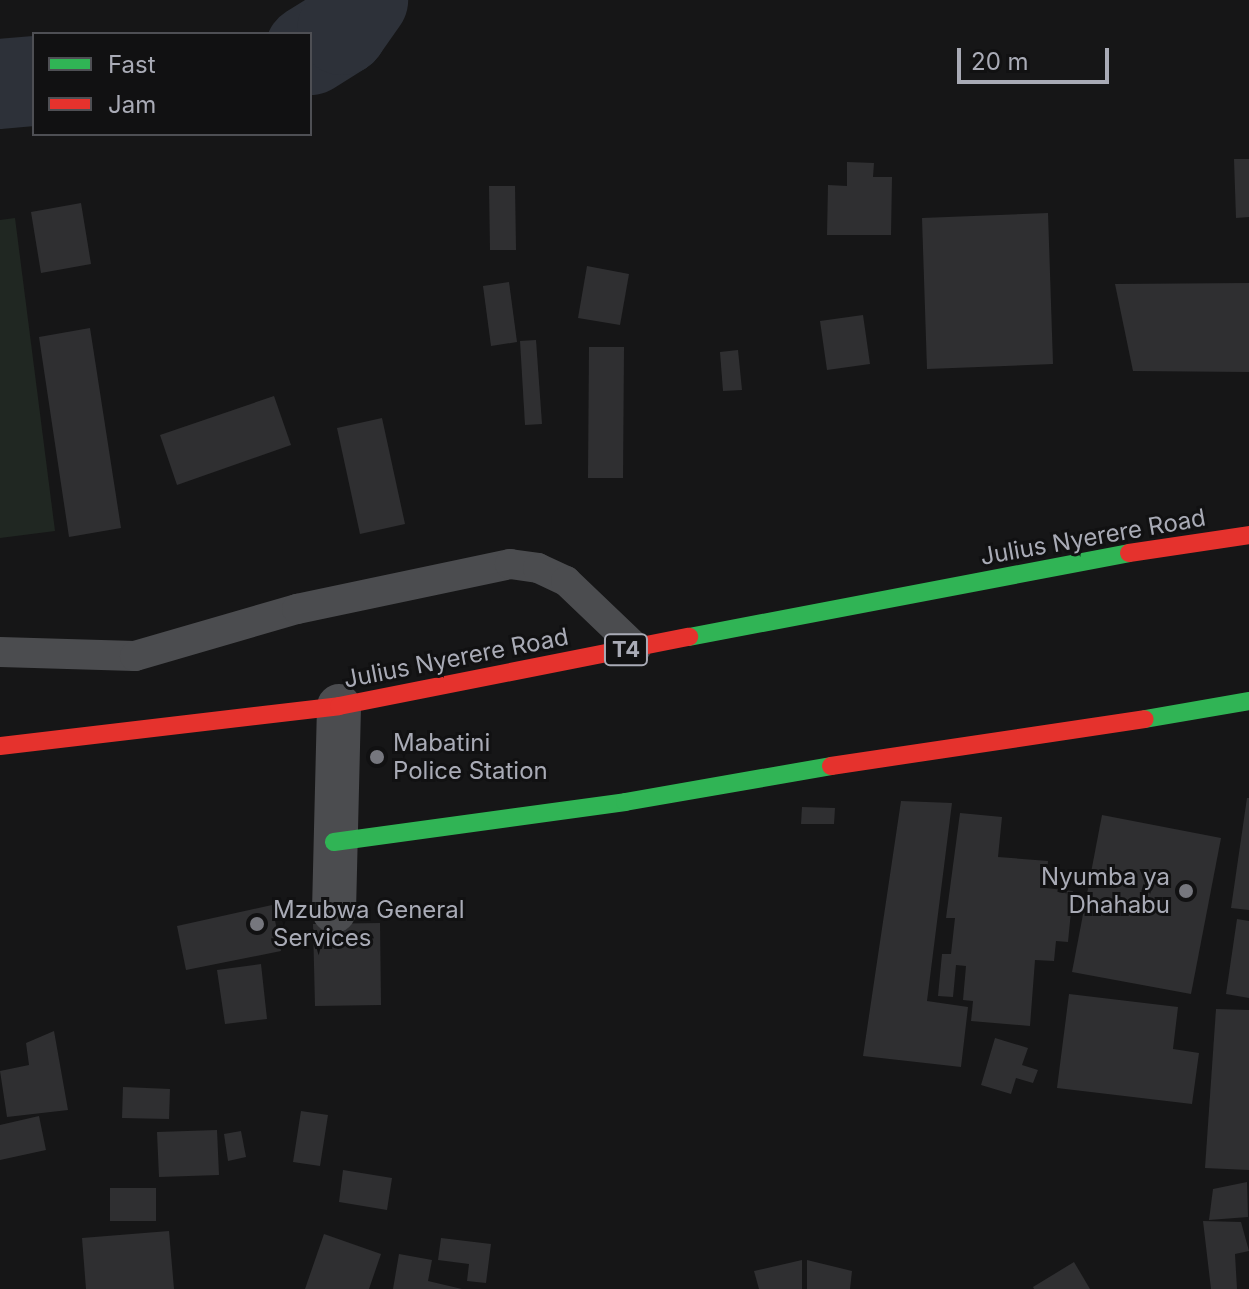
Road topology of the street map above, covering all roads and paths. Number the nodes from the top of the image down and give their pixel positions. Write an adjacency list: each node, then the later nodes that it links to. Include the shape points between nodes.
1 (1249, 535): 2 (main road, Julius Nyerere Road / T4, via 1093,558)
2 (636, 648): 3 (lane, via 566,581 538,568 510,564 297,609 135,656); 5 (main road, Julius Nyerere Road / T4)
3 (0, 652)
4 (1249, 701): 7 (main road, via 937,754 780,772 625,802)
5 (339, 706): 6 (main road, Julius Nyerere Road / T4); 7 (street)
6 (0, 746)
7 (334, 842): 8 (street)
8 (334, 911)

